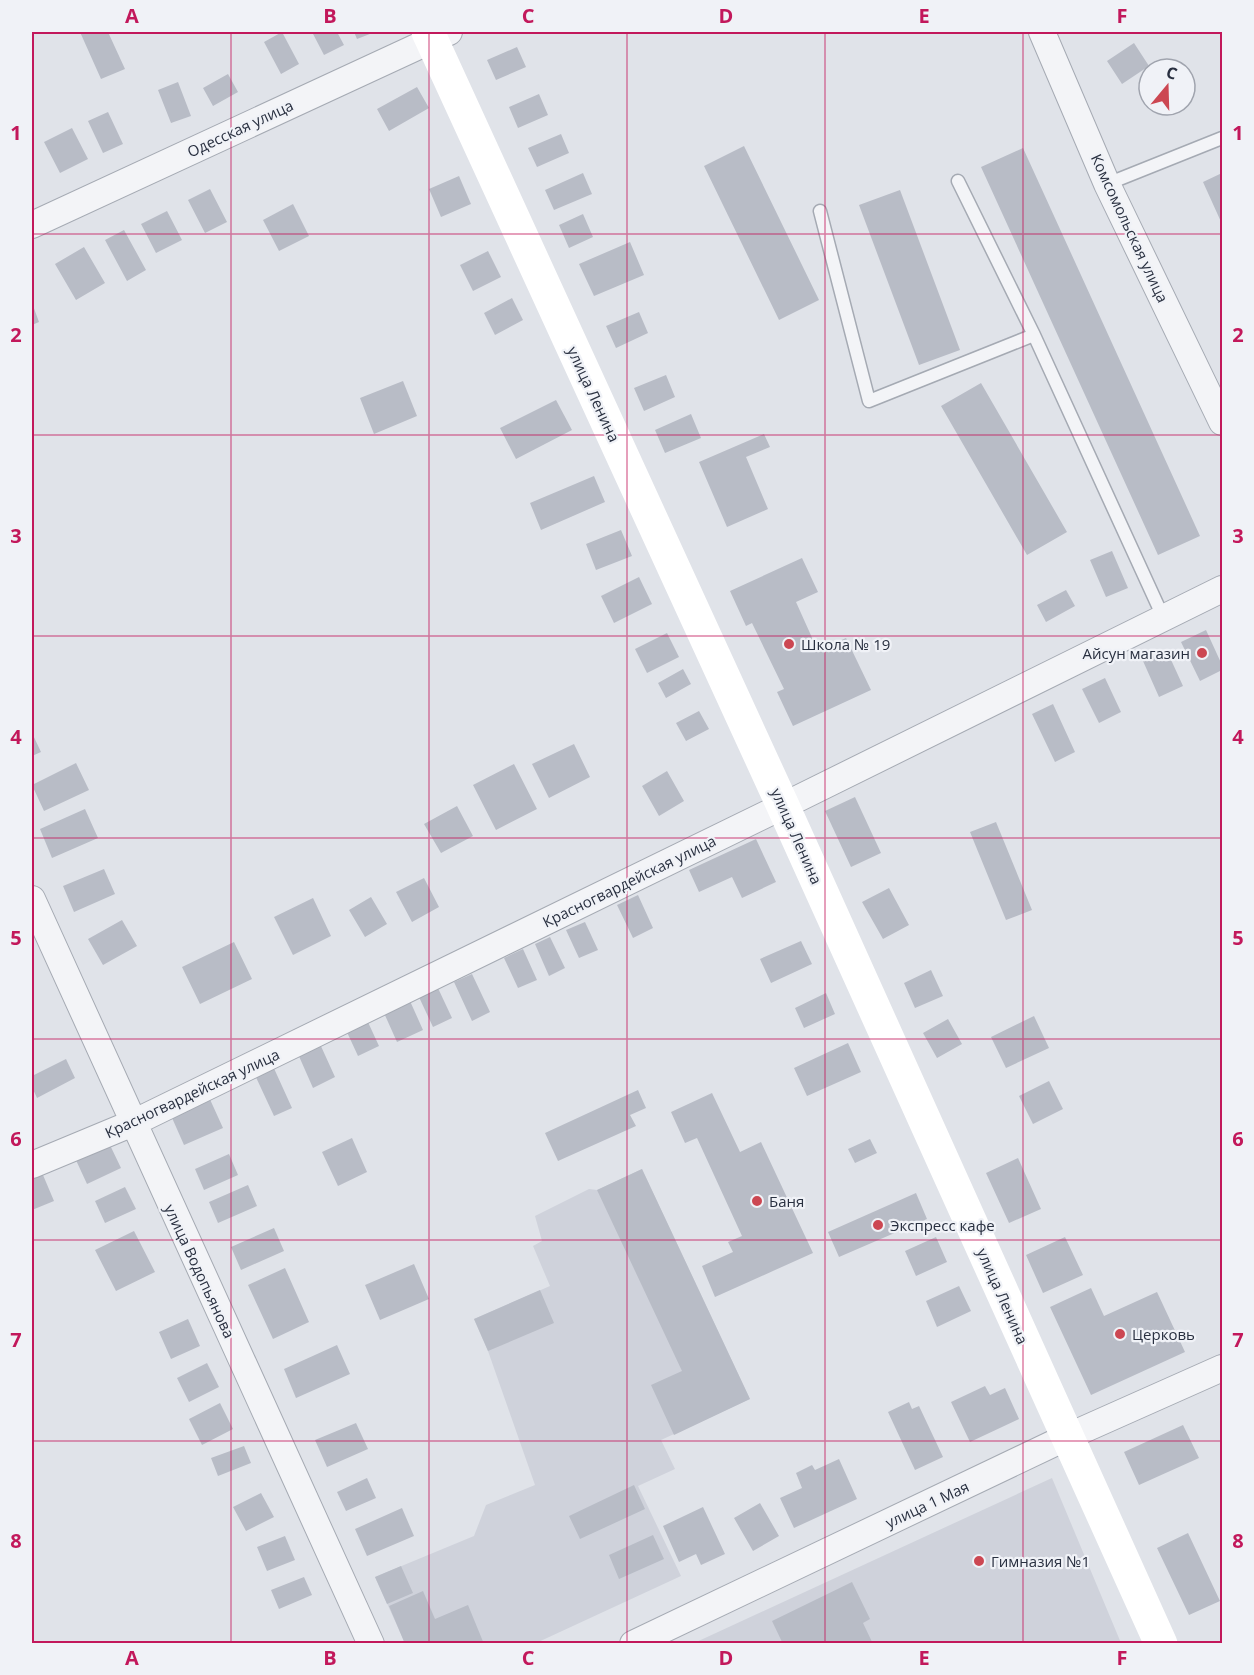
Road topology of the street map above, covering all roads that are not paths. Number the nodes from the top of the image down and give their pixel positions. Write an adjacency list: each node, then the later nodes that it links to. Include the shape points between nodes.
1 (1042, 32): 5 (street, Комсомольская улица)
2 (436, 34): 7 (street, Одесская улица); 12 (street, улица Ленина)
3 (1222, 138): 5 (lane)
4 (958, 181): 8 (lane)
5 (1107, 184): 9 (street, Комсомольская улица)
6 (820, 211): 8 (lane, via 868,401)
7 (32, 225)
8 (1034, 335): 11 (lane)
9 (1222, 422)
10 (1222, 589): 11 (street, Красногвардейская улица)
11 (1164, 619): 12 (street, Красногвардейская улица)
12 (783, 806): 14 (street, Красногвардейская улица); 17 (street, улица Ленина)
13 (32, 899): 14 (street, улица Водопьянова)
14 (133, 1123): 15 (street, Красногвардейская улица); 18 (street, улица Водопьянова)
15 (32, 1165)
16 (1222, 1368): 17 (street, улица 1 Мая)
17 (1067, 1437): 19 (street, улица 1 Мая); 20 (street, улица Ленина)
18 (371, 1644)
19 (633, 1644)
20 (1161, 1644)

